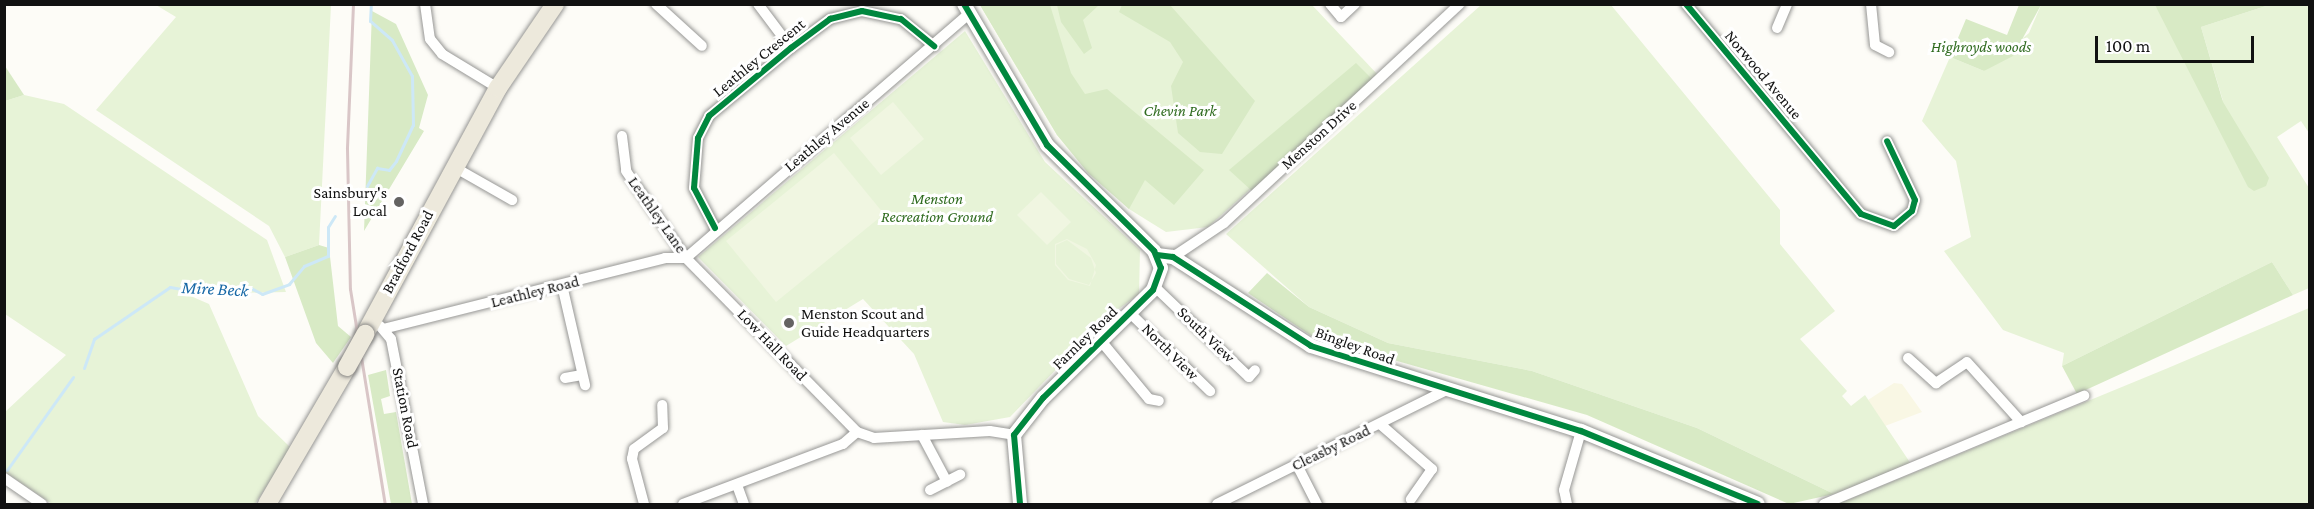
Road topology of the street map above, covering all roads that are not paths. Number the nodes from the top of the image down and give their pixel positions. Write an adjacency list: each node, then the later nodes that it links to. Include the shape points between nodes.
1 (425, 4): 18 (street, via 430,39 442,54)
2 (555, 4): 18 (main road, Bradford Road)
3 (656, 4): 14 (street)
4 (758, 4): 16 (street)
5 (1330, 4): 6 (street, via 1341,16)
6 (1355, 4)
7 (1460, 4): 25 (street, Menston Drive, via 1224,223)
8 (1686, 4): 20 (street, Norwood Avenue, via 1861,214 1894,226 1912,211 1915,200)
9 (1787, 4): 13 (street)
10 (1871, 4): 17 (street, via 1875,45)
11 (861, 8): 15 (street, Leathley Crescent, via 901,19); 16 (street, Leathley Crescent, via 830,19)
12 (967, 10): 15 (street, Leathley Avenue); 24 (street, via 1047,146)
13 (1777, 28)
14 (702, 46)
15 (934, 46): 23 (street, Leathley Avenue)
16 (791, 48): 23 (street, Leathley Crescent, via 709,116 698,138 694,188)
17 (1889, 52)
18 (498, 88): 21 (main road, Bradford Road)
19 (622, 136): 26 (street, Leathley Lane, via 626,171)
20 (1887, 141)
21 (454, 167): 22 (street); 30 (main road, Bradford Road)
22 (512, 200)
23 (715, 228): 26 (street, Leathley Avenue)
24 (1157, 255): 25 (street, Bingley Road); 28 (street, via 1161,268)
25 (1173, 257): 36 (street, Bingley Road, via 1311,346)
26 (686, 258): 27 (street, Leathley Road, via 666,258); 43 (street, Low Hall Road)
27 (562, 285): 30 (street, Leathley Road); 34 (street, via 583,380)
28 (1155, 287): 29 (street, Farnley Road); 33 (street, South View, via 1249,377)
29 (1130, 313): 31 (street, Farnley Road); 35 (street, North View)
30 (373, 328): 54 (main road, Bradford Road, bridge, via 346,367); 55 (street, Station Road, via 391,339)
31 (1101, 341): 38 (street, via 1149,399); 45 (street, Farnley Road)
32 (1908, 358): 40 (street, via 1936,383 1968,362)
33 (1255, 370)
34 (565, 378)
35 (1210, 391)
36 (1445, 392): 41 (street, Cleasby Road); 42 (street, Bingley Road)
37 (2084, 396): 40 (street)
38 (1160, 401)
39 (662, 405): 56 (street, via 663,428 634,449 632,459)
40 (2021, 422): 64 (street)
41 (1380, 424): 46 (street, Cleasby Road); 52 (street, via 1432,469)
42 (1581, 430): 62 (street, via 1564,490); 63 (street, Bingley Road)
43 (857, 432): 44 (street, via 874,438); 50 (street, via 843,444)
44 (922, 435): 45 (street); 49 (street)
45 (1014, 435): 59 (street)
46 (1297, 465): 60 (street, Cleasby Road); 61 (street)
47 (960, 476): 49 (street)
48 (4, 478): 53 (street)
49 (947, 482): 51 (street)
50 (737, 485): 57 (street); 58 (street)
51 (930, 490)
52 (1411, 499)
53 (42, 504)
54 (267, 504)
55 (423, 504)
56 (644, 504)
57 (683, 504)
58 (744, 504)
59 (1020, 504)
60 (1217, 504)
61 (1317, 504)
62 (1567, 504)
63 (1758, 504)
64 (1824, 504)

